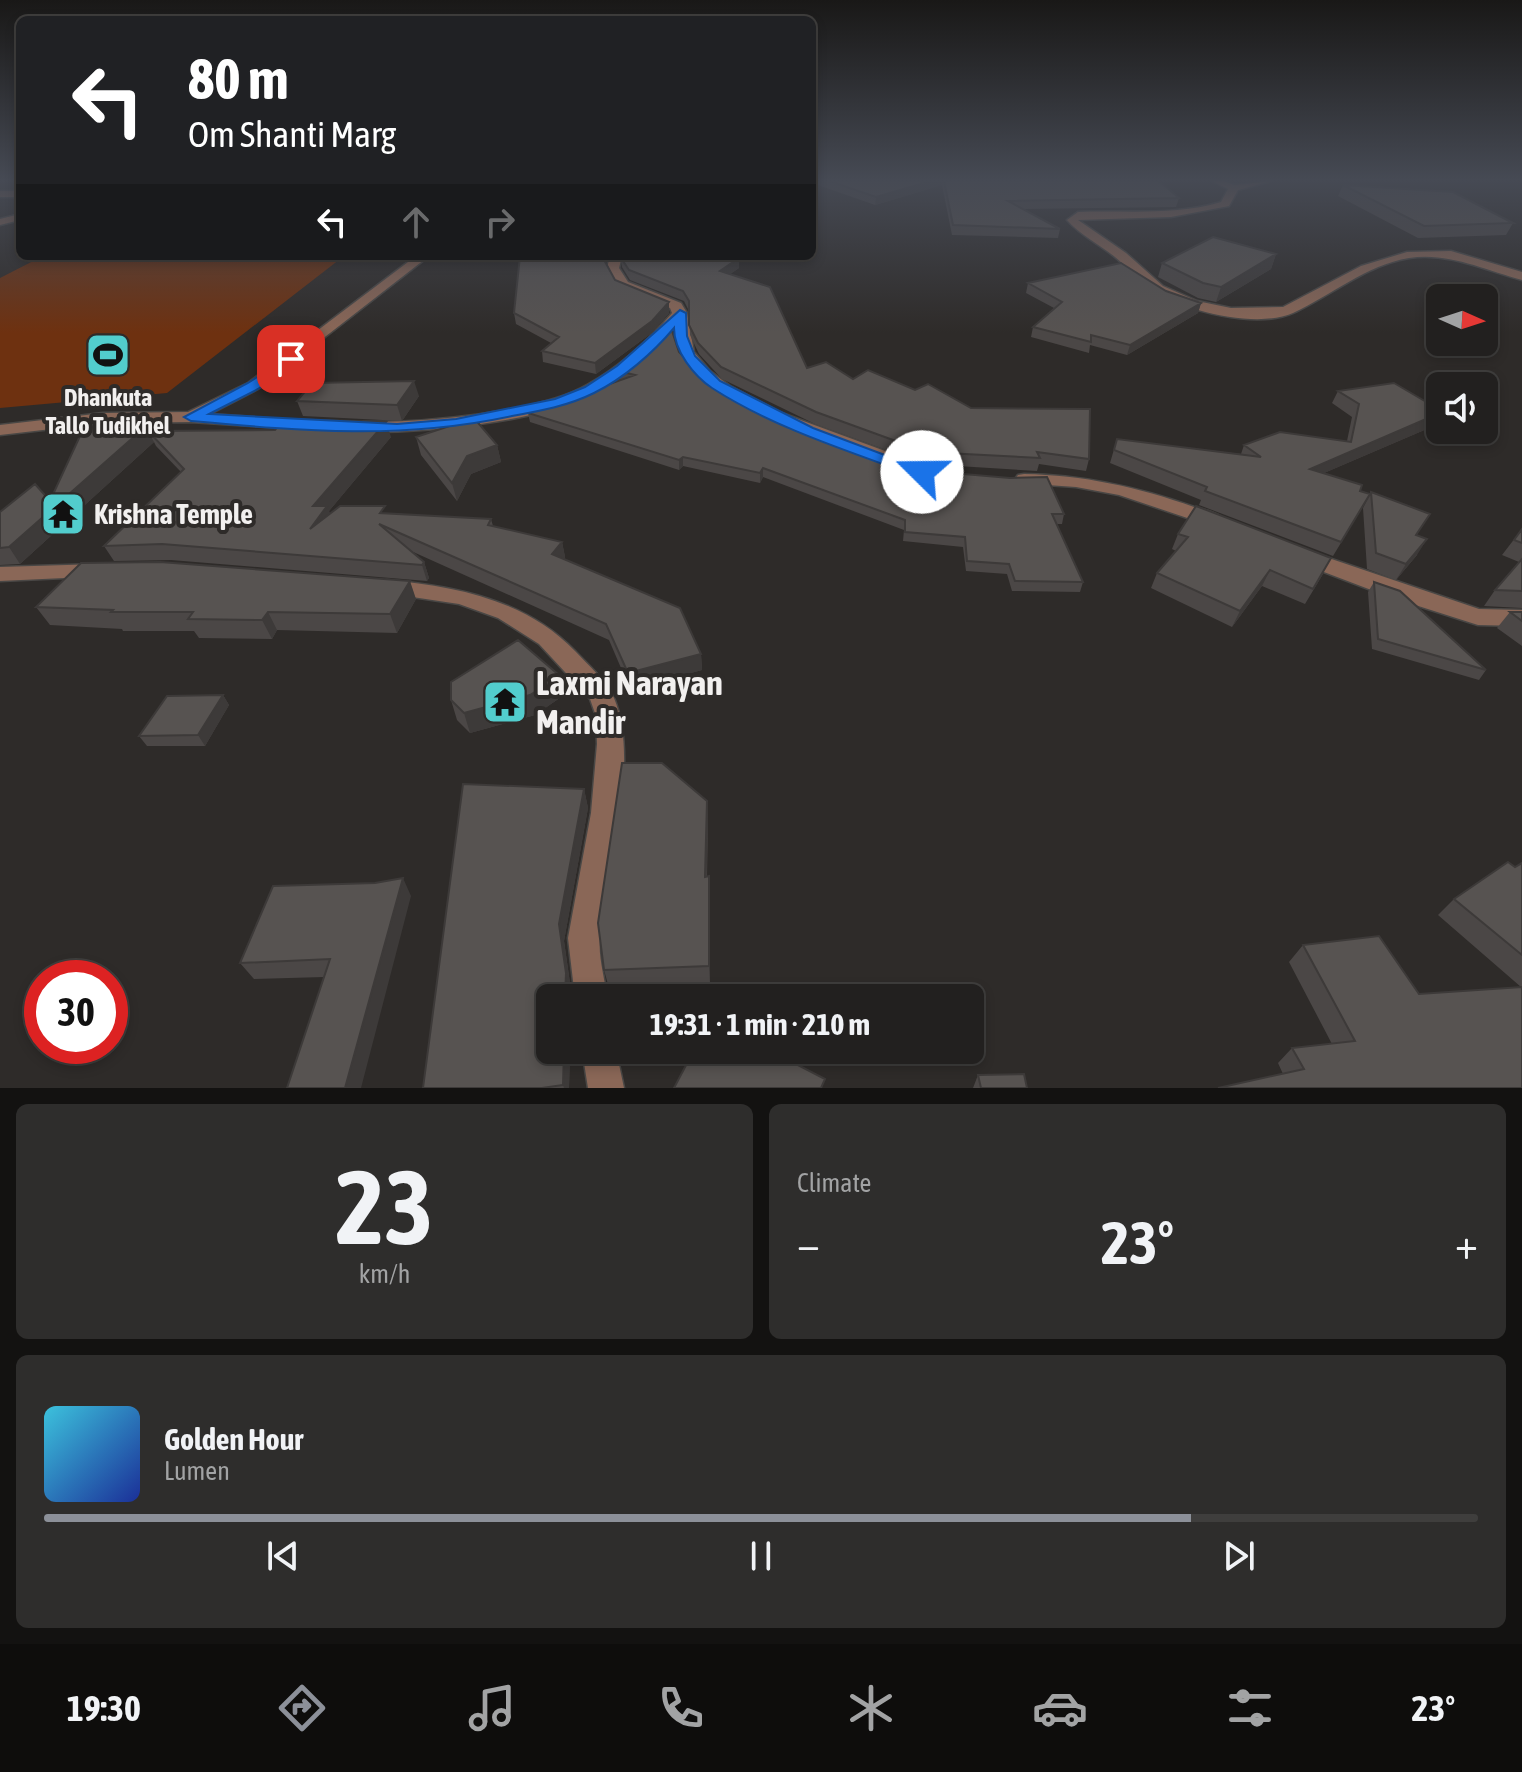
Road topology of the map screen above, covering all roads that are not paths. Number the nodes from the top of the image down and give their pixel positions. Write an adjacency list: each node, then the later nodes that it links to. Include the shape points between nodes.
1 (1088, 232): 4 (street, via 1160,290 1231,311 1286,311 1383,259 1413,252 1455,255)
2 (418, 260): 6 (street, via 253,386)
3 (615, 260): 5 (street, via 613,268 623,285 676,306)
4 (1522, 276)
5 (680, 313): 6 (street, via 660,337 590,390 559,402 456,424 397,429); 10 (street, via 680,336 689,358 715,384 808,431 922,472)
6 (191, 417): 7 (street)
7 (45, 425): 8 (street); 9 (street)
8 (0, 430)
9 (0, 446)
10 (950, 475)
11 (1008, 479): 12 (street, via 1070,478 1156,498)
12 (1238, 531)
13 (1279, 547): 17 (street, via 1478,617)
14 (126, 571): 15 (street)
15 (0, 574)
16 (362, 586): 18 (street, via 479,601 550,639 603,698 610,777 583,942)
17 (1522, 618)
18 (589, 984)
19 (602, 1064): 20 (street)
20 (606, 1088)

